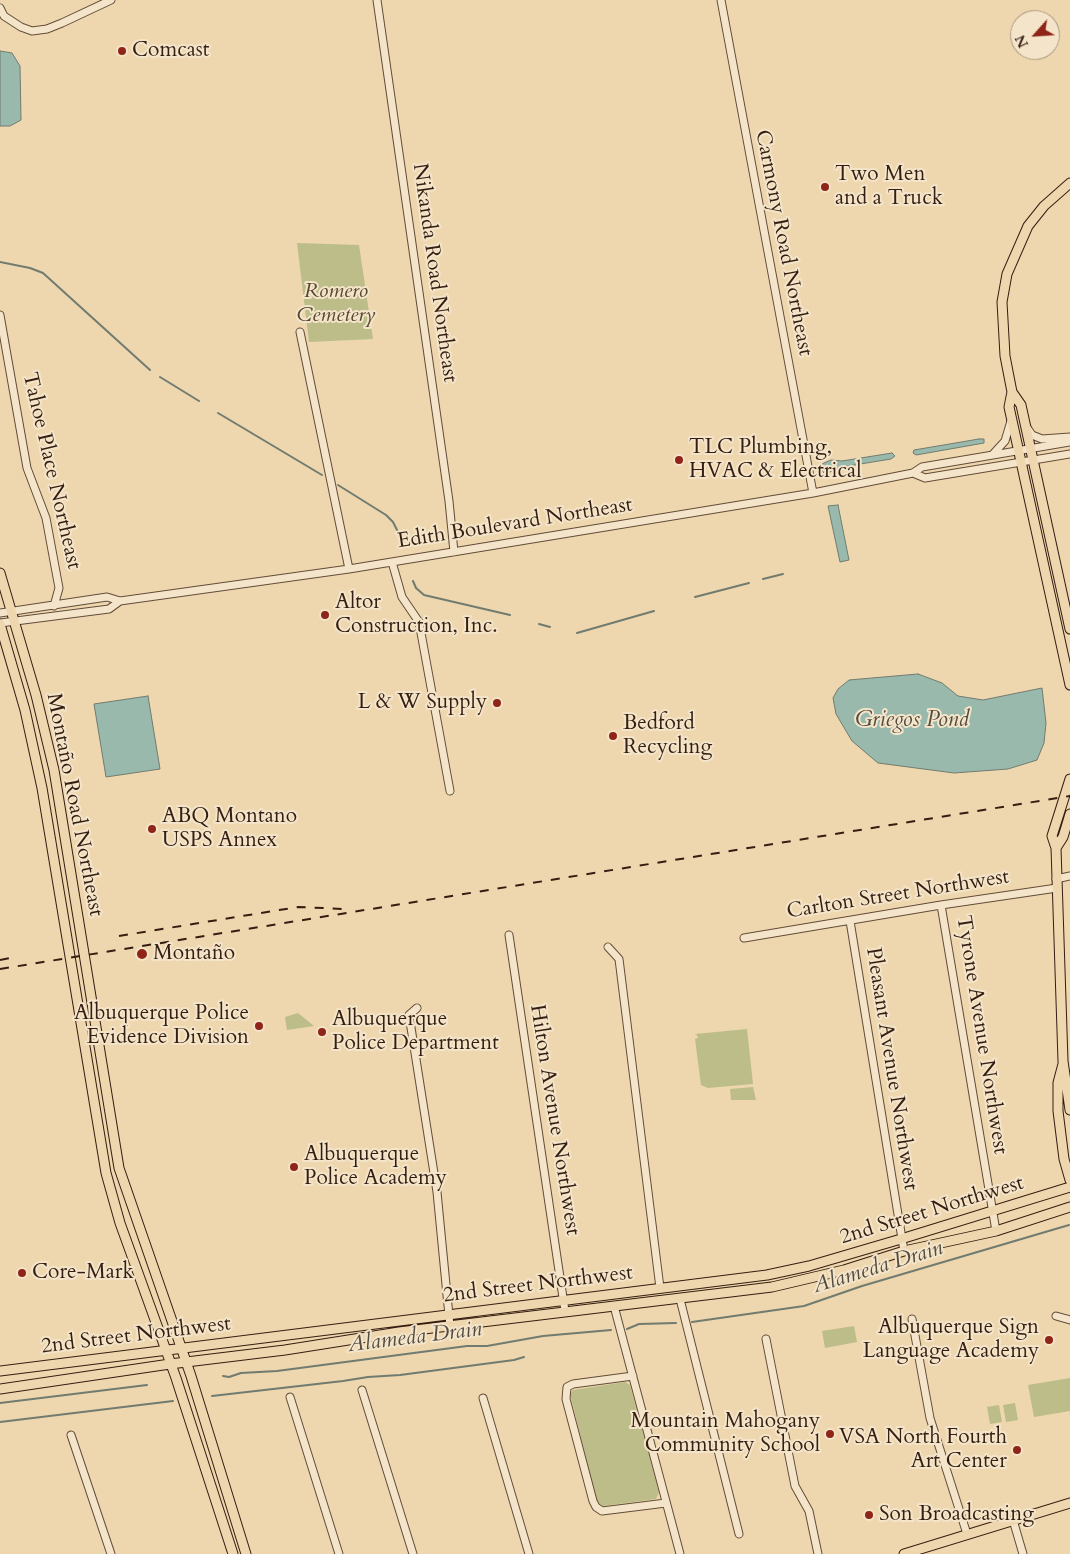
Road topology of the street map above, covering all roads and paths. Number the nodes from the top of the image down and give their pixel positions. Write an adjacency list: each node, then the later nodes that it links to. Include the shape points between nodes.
1 (111, 0): 4 (street, via 47,29 32,31 4,16)
2 (377, 0): 22 (street, Nikanda Road Northeast)
3 (721, 0): 21 (street, Carmony Road Northeast)
4 (0, 8)
5 (1070, 183): 9 (main road, via 1044,206 1028,226 1007,274 1002,302 1002,331)
6 (0, 315): 7 (street, Tahoe Place Northeast)
7 (1, 330): 27 (street, Tahoe Place Northeast, via 28,468 46,518 59,588)
8 (300, 332): 24 (street)
9 (1012, 392): 10 (main road, via 1009,407); 11 (main road, via 1021,405)
10 (1012, 420): 15 (main road); 17 (street, via 1005,441)
11 (1025, 424): 12 (street, via 1032,435 1042,439); 14 (main road)
12 (1070, 437)
13 (1070, 442): 14 (street, Edith Boulevard Northeast)
14 (1030, 449): 15 (street, Edith Boulevard Northeast); 18 (main road)
15 (1018, 451): 17 (street, Edith Boulevard Northeast); 19 (main road)
16 (1070, 454): 18 (street, Edith Boulevard Northeast)
17 (991, 455): 20 (street, Edith Boulevard Northeast, via 922,467)
18 (1033, 461): 19 (street, Edith Boulevard Northeast); 32 (main road)
19 (1021, 463): 20 (street, Edith Boulevard Northeast, via 925,478); 33 (main road)
20 (913, 473): 21 (street, Edith Boulevard Northeast)
21 (813, 492): 22 (street, Edith Boulevard Northeast)
22 (454, 552): 23 (street, Edith Boulevard Northeast)
23 (392, 562): 24 (street, Edith Boulevard Northeast); 35 (street, via 402,597 418,622)
24 (349, 569): 26 (street, Edith Boulevard Northeast)
25 (0, 573): 28 (main road, Montaño Road Northeast)
26 (120, 601): 27 (street, Edith Boulevard Northeast, via 108,598); 30 (street, Edith Boulevard Northeast, via 110,608)
27 (54, 606): 28 (street, Edith Boulevard Northeast)
28 (12, 612): 29 (street, Edith Boulevard Northeast); 30 (main road, Montaño Road Northeast)
29 (0, 613)
30 (15, 622): 31 (street, Edith Boulevard Northeast); 66 (main road, Montaño Road Northeast, via 52,761 119,1168)
31 (0, 624): 67 (main road, Montaño Road Northeast, via 40,775 106,1173)
32 (1070, 629)
33 (1070, 685)
34 (1070, 778): 37 (main road, via 1052,836)
35 (450, 791)
36 (1070, 814): 37 (main road)
37 (1056, 848): 39 (main road)
38 (1070, 876): 39 (street, Carlton Street Northwest)
39 (1056, 884): 40 (street, Carlton Street Northwest); 46 (main road)
40 (941, 905): 41 (street, Carlton Street Northwest); 51 (street, Tyrone Avenue Northwest)
41 (850, 922): 43 (street, Carlton Street Northwest); 53 (street, Pleasant Avenue Northwest)
42 (509, 935): 57 (street, Hilton Avenue Northwest)
43 (744, 938)
44 (608, 947): 55 (street, via 619,959)
45 (417, 1008): 60 (street, via 410,1015 437,1192)
46 (1067, 1060): 47 (main road); 48 (main road, via 1058,1083 1058,1111)
47 (1070, 1110)
48 (1070, 1180)
49 (1070, 1187): 51 (main road, 2nd Street Northwest)
50 (1070, 1208): 52 (main road, 2nd Street Northwest)
51 (992, 1210): 52 (street, Tyrone Avenue Northwest); 53 (main road, 2nd Street Northwest)
52 (996, 1231): 54 (main road, 2nd Street Northwest)
53 (901, 1240): 54 (street, Pleasant Avenue Northwest); 55 (main road, 2nd Street Northwest, via 767,1275)
54 (904, 1251): 56 (main road, 2nd Street Northwest, via 844,1270 772,1287)
55 (660, 1288): 57 (main road, 2nd Street Northwest)
56 (680, 1299): 58 (main road, 2nd Street Northwest); 80 (street)
57 (564, 1301): 59 (street, Hilton Avenue Northwest); 60 (main road, 2nd Street Northwest)
58 (614, 1306): 59 (main road, 2nd Street Northwest); 71 (street)
59 (565, 1311): 64 (main road, 2nd Street Northwest)
60 (448, 1314): 64 (street); 66 (main road, 2nd Street Northwest)
61 (1056, 1316): 63 (street)
62 (912, 1319): 81 (street, via 930,1418)
63 (1070, 1320)
64 (450, 1326): 68 (main road, 2nd Street Northwest)
65 (766, 1340): 89 (street, via 795,1486 809,1511)
66 (180, 1347): 67 (main road, 2nd Street Northwest); 68 (main road, Montaño Road Northeast)
67 (164, 1350): 69 (main road, Montaño Road Northeast); 70 (main road, 2nd Street Northwest)
68 (186, 1362): 69 (main road, 2nd Street Northwest); 84 (main road, Montaño Road Northeast)
69 (170, 1364): 72 (main road, 2nd Street Northwest); 83 (main road, Montaño Road Northeast)
70 (0, 1371)
71 (633, 1376): 77 (street); 77 (street, via 567,1387 566,1400 592,1501 602,1511)
72 (0, 1389)
73 (362, 1390): 86 (street)
74 (290, 1397): 85 (street)
75 (483, 1398): 87 (street)
76 (71, 1435): 82 (street)
77 (666, 1503): 88 (street)
78 (1070, 1503): 79 (main road)
79 (1013, 1520): 81 (main road); 91 (street)
80 (739, 1534)
81 (967, 1534): 90 (main road)
82 (111, 1554)
83 (233, 1554)
84 (246, 1554)
85 (339, 1554)
86 (413, 1554)
87 (529, 1554)
88 (680, 1554)
89 (818, 1554)
90 (904, 1554)
91 (1023, 1554)

